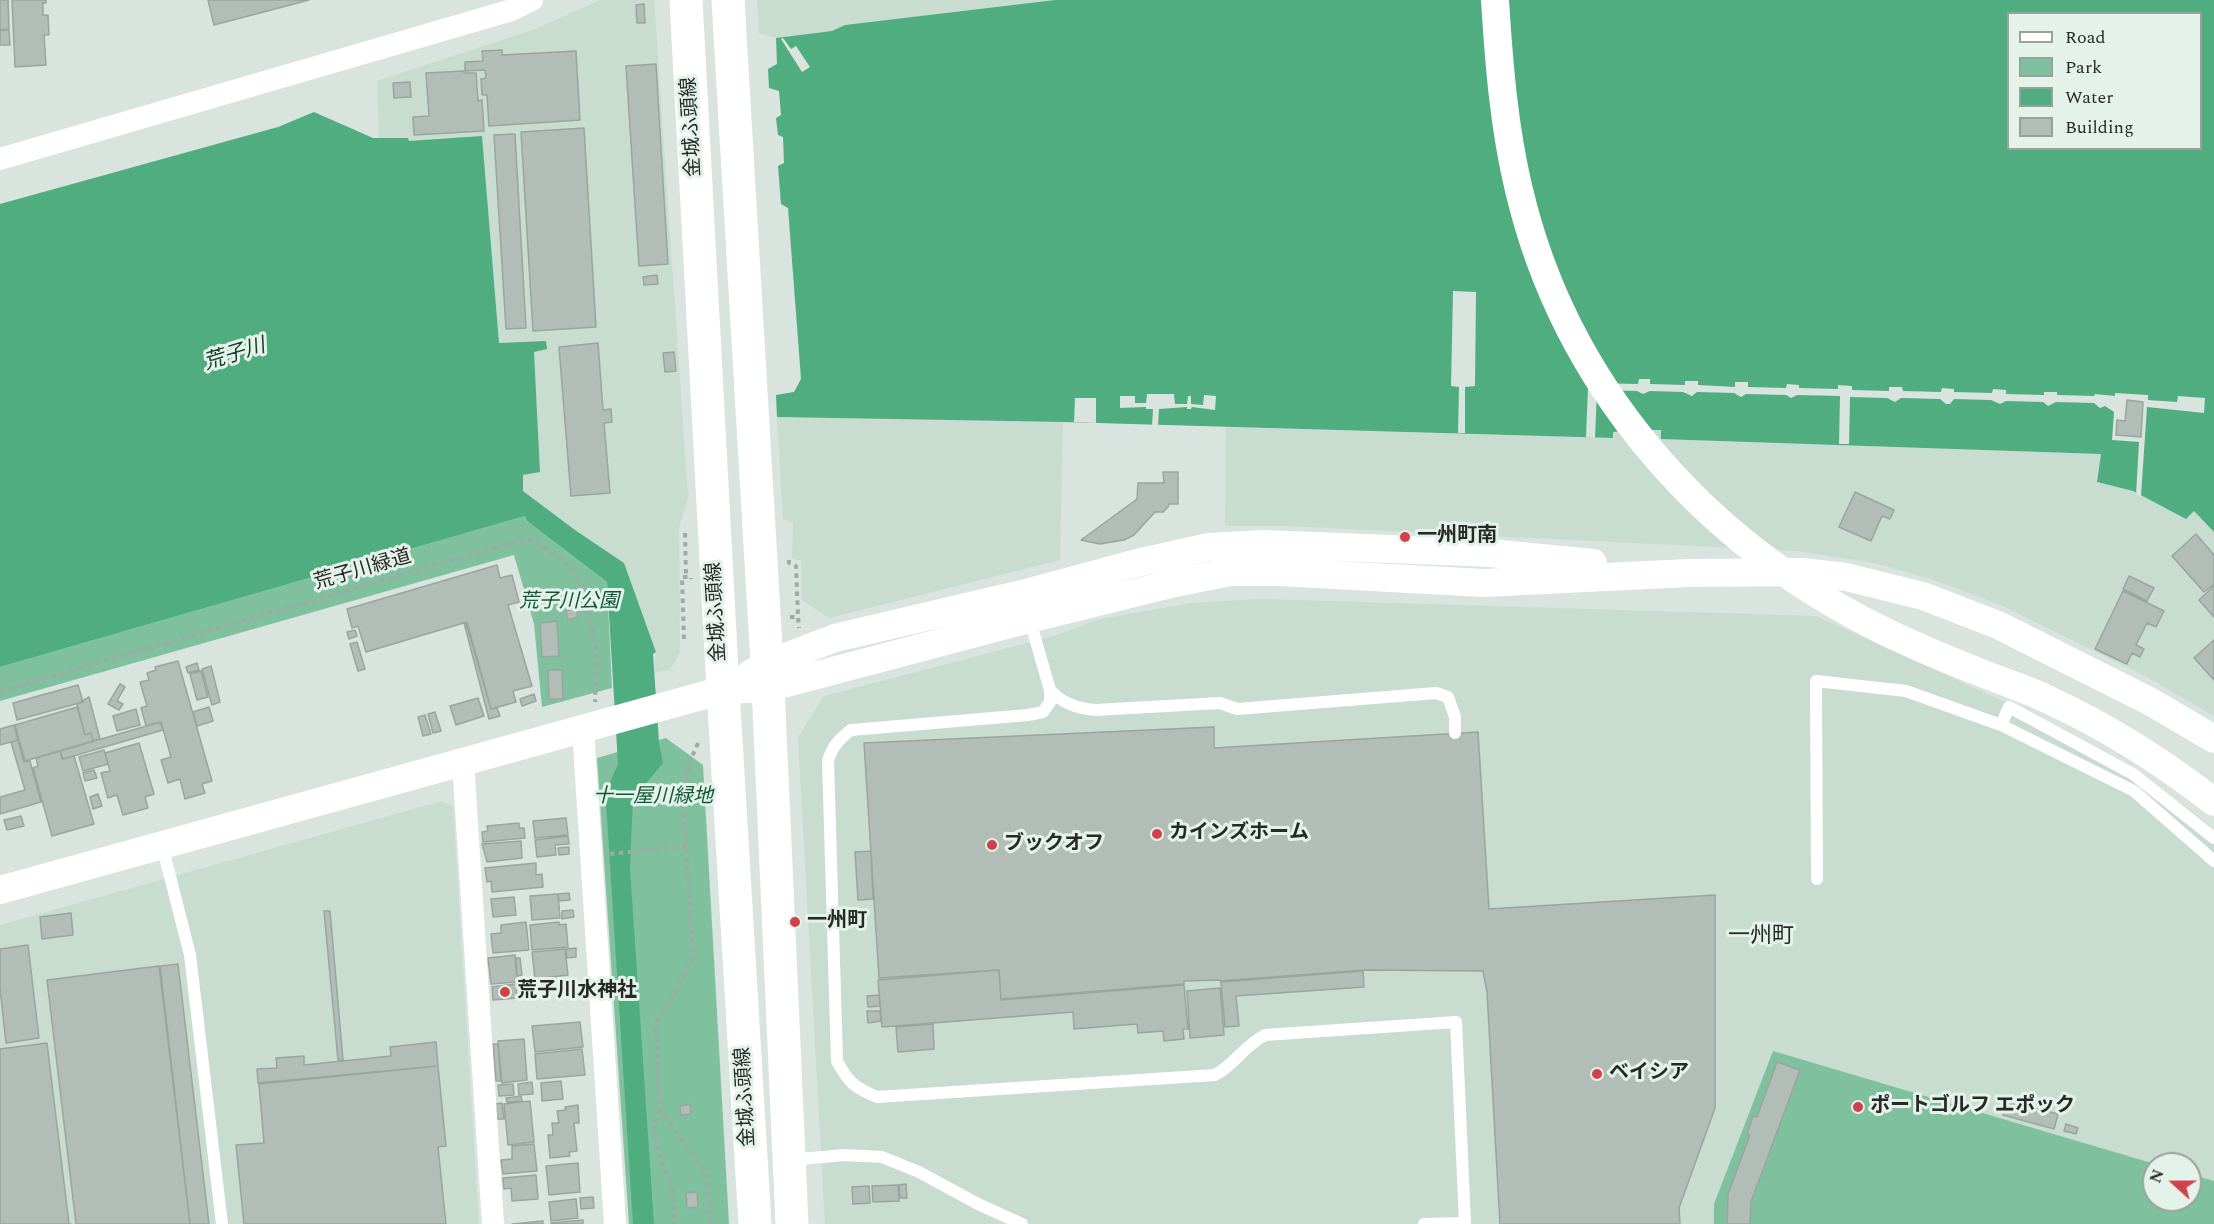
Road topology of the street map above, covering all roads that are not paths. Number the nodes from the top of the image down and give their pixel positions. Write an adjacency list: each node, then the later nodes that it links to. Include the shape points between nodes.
1 (532, 0): 5 (street)
2 (686, 0): 9 (main road, 金城ふ頭線)
3 (728, 0): 8 (main road, 金城ふ頭線)
4 (1495, 0): 16 (street, via 1508,133 1534,245 1588,362 1640,439 1666,469 1702,507 1750,548 1820,597 1901,639 2050,700 2131,744)
5 (512, 5): 6 (street)
6 (0, 159)
7 (1026, 606): 8 (street, via 835,638); 10 (lane); 14 (street, via 1230,572 1484,583 1802,572 1846,577 1923,596 1998,625 2151,702)
8 (767, 676): 9 (street); 22 (main road, 金城ふ頭線)
9 (723, 690): 11 (street); 26 (main road, 金城ふ頭線)
10 (1050, 690): 13 (lane, via 1076,708 1095,710 1220,703 1237,709 1436,693 1448,698 1455,717); 29 (lane, via 1050,702 1043,712 851,730 832,749 828,761 837,1061 847,1079 877,1097 1215,1075 1265,1035 1456,1022 1465,1223)
11 (596, 725): 15 (street); 25 (street)
12 (2001, 725): 17 (lane, via 2009,707 2031,717 2133,774); 19 (lane, via 2134,791); 20 (lane, via 1906,691 1816,681)
13 (1455, 733)
14 (2214, 739)
15 (463, 762): 18 (street); 24 (street)
16 (2214, 802)
17 (2214, 838)
18 (162, 845): 21 (street); 23 (lane, via 190,955)
19 (2214, 861)
20 (1817, 879)
21 (0, 890)
22 (789, 1160): 27 (main road, 金城ふ頭線); 28 (lane, via 882,1156)
23 (222, 1224)
24 (493, 1224)
25 (615, 1224)
26 (755, 1224)
27 (792, 1224)
28 (1022, 1224)
29 (1424, 1224)

